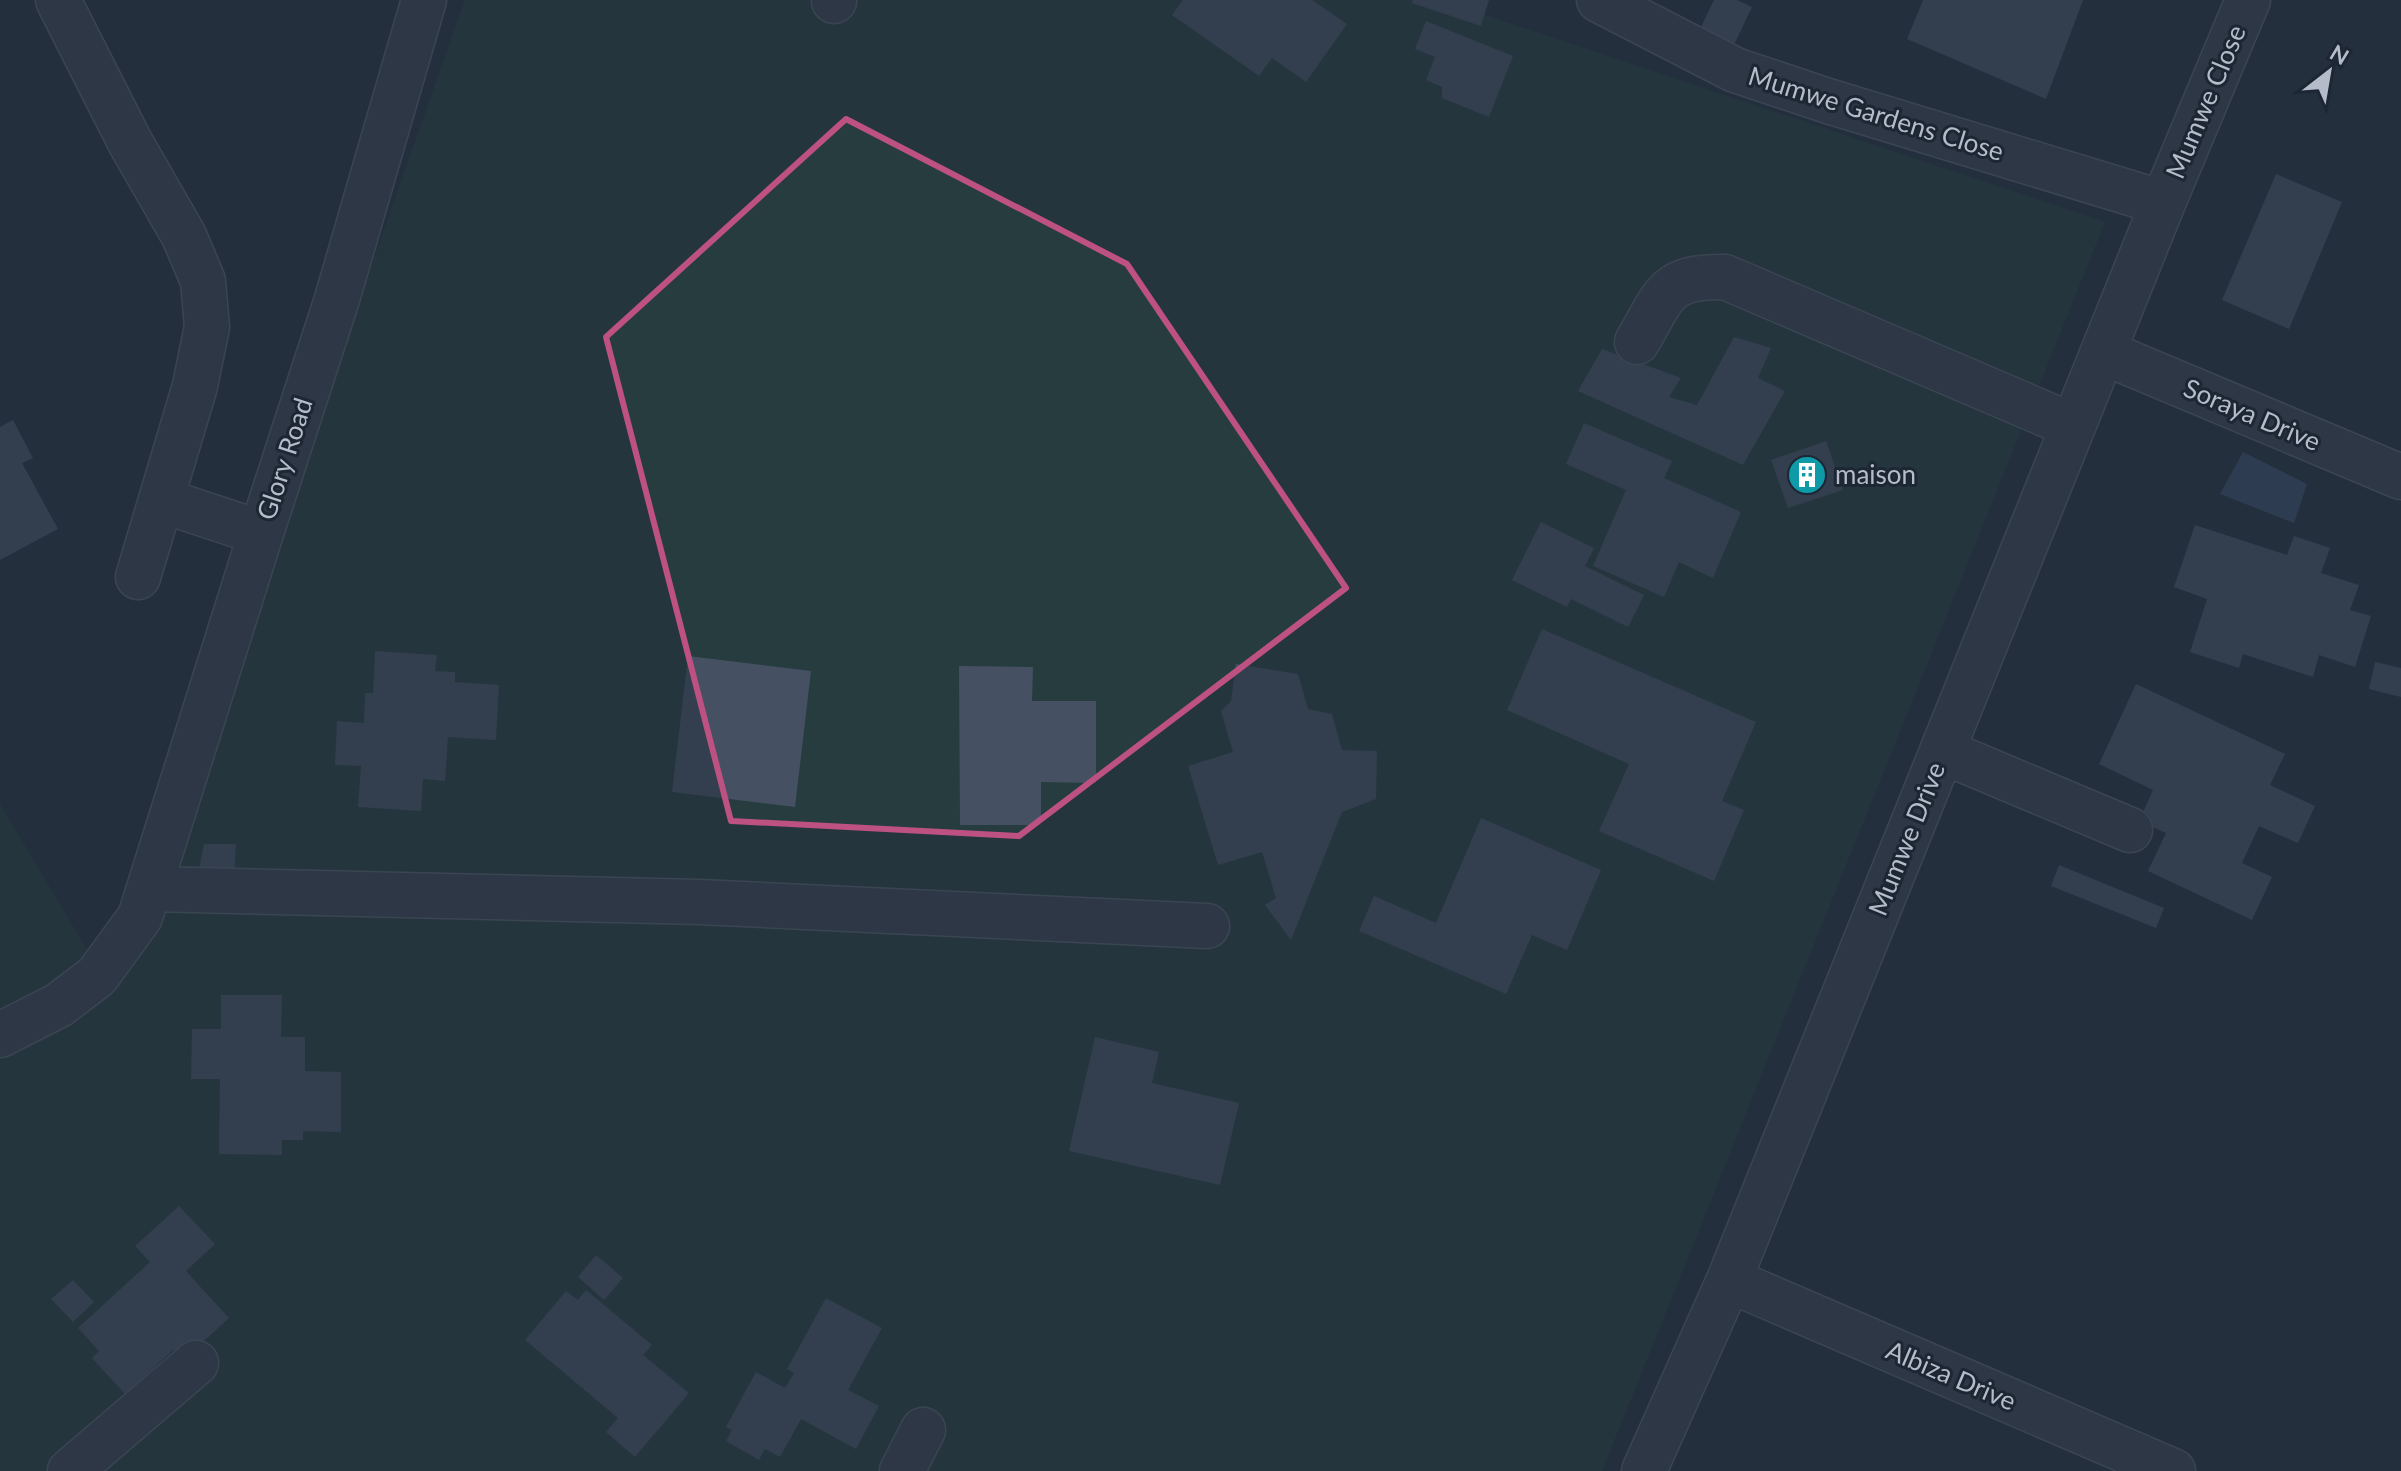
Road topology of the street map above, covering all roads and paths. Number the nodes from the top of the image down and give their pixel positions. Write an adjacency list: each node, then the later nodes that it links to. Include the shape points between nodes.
1 (58, 0): 10 (street, via 203,281 207,327)
2 (424, 0): 11 (street, Glory Road, via 337,299)
3 (1599, 0): 5 (street, Mumwe Gardens Close, via 1735,70)
4 (2248, 0): 5 (street, Mumwe Close)
5 (2163, 203): 7 (street, Mumwe Drive)
6 (1637, 342): 8 (street, via 1676,284 1725,277)
7 (2103, 352): 8 (street, Mumwe Drive); 9 (street, Soraya Drive)
8 (2073, 426): 13 (street, Mumwe Drive)
9 (2401, 477)
10 (161, 500): 11 (street); 12 (street)
11 (261, 533): 15 (street, Glory Road)
12 (138, 577)
13 (1942, 751): 14 (street); 18 (street, Mumwe Drive)
14 (2130, 830)
15 (145, 903): 16 (street, via 700,902); 17 (street, Glory Road, via 97,976 59,1005)
16 (1207, 926)
17 (0, 1035)
18 (1729, 1280): 23 (street, Mumwe Drive); 24 (street, Albiza Drive)
19 (196, 1363): 21 (street)
20 (923, 1430): 22 (street)
21 (70, 1471)
22 (902, 1471)
23 (1644, 1471)
24 (2173, 1471)

